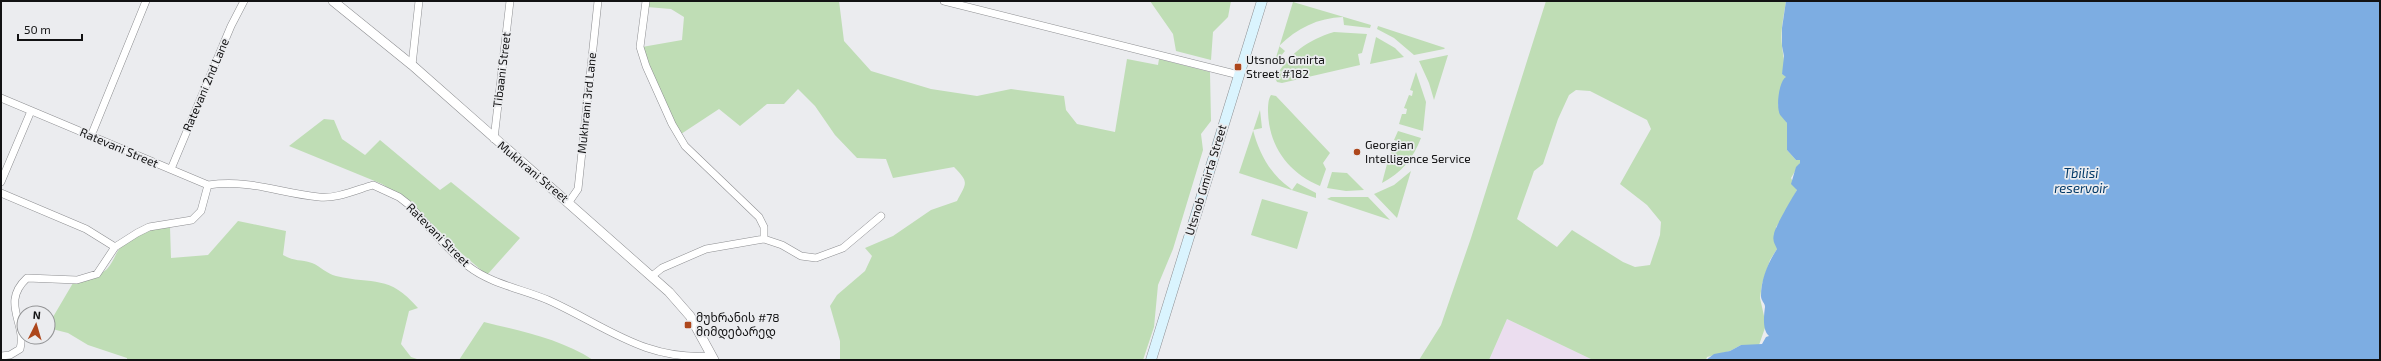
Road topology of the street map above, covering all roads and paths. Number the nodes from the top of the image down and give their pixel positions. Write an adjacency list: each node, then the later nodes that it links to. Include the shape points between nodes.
1 (146, 1): 14 (street)
2 (244, 1): 16 (street, Ratevani 2nd Lane)
3 (333, 1): 10 (street, Mukhrani Street)
4 (419, 1): 10 (street)
5 (510, 1): 15 (street, Tibaani Street)
6 (598, 1): 20 (street, Mukhrani 3rd Lane, via 578,190)
7 (646, 1): 22 (street, via 640,47 672,124 685,146 759,217 764,227)
8 (944, 1): 11 (street)
9 (1262, 1): 11 (main road, Utsnob Gmirta Street)
10 (412, 65): 15 (street, Mukhrani Street)
11 (1239, 75): 28 (main road, Utsnob Gmirta Street)
12 (1, 98): 13 (street, Ratevani Street)
13 (31, 111): 14 (street, Ratevani Street); 17 (street)
14 (91, 136): 16 (street, Ratevani Street)
15 (494, 139): 20 (street, Mukhrani Street)
16 (171, 169): 18 (street, Ratevani Street)
17 (1, 182)
18 (208, 185): 23 (street, via 201,211 192,220 149,227); 27 (street, Ratevani Street, via 231,182 268,186 320,197 339,195 373,185 404,200 466,265 485,278 555,303 634,347 668,358)
19 (1, 193): 23 (street, via 86,229)
20 (569, 202): 24 (street, Mukhrani Street)
21 (881, 216): 22 (street, via 843,248 816,258 801,256 782,245)
22 (764, 239): 24 (street, via 706,249 662,268)
23 (115, 247): 26 (street, via 97,274 77,280 27,278 21,282 14,292 9,308 22,339 20,349)
24 (652, 276): 27 (street, Mukhrani Street, via 690,316)
25 (1, 356): 26 (street)
26 (8, 358)
27 (713, 358)
28 (1151, 360)

